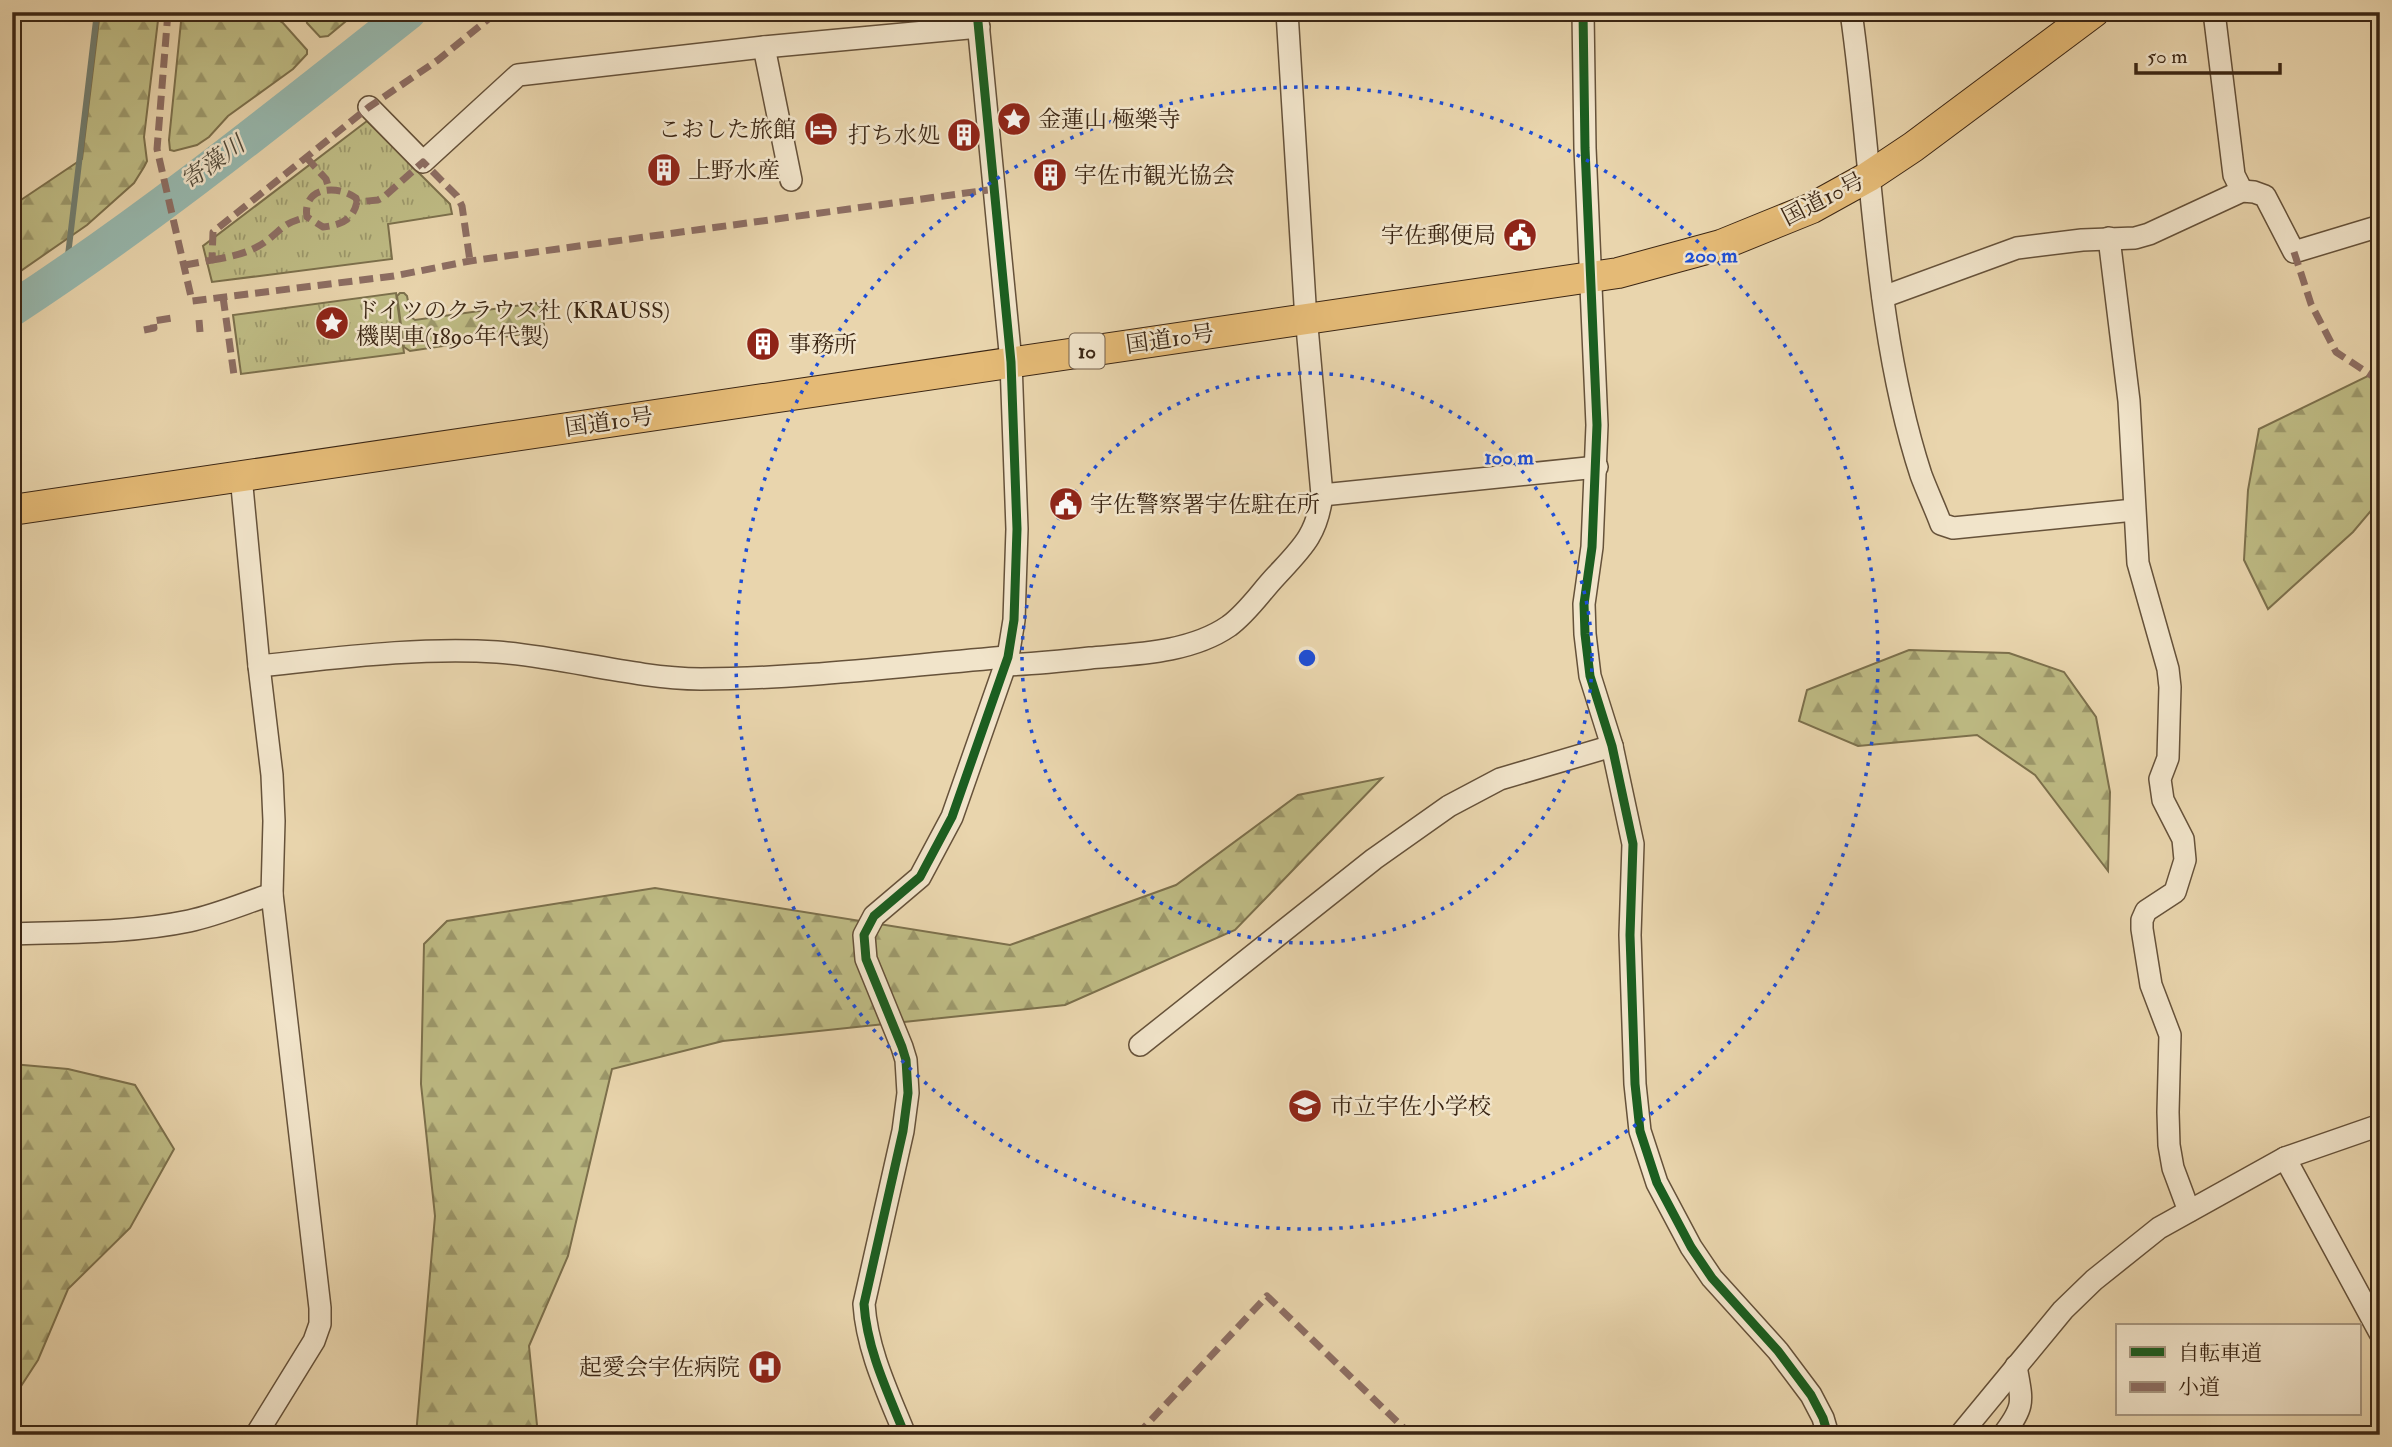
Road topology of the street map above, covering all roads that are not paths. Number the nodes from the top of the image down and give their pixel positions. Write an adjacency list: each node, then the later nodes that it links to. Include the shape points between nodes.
1 (1287, 12): 16 (street)
2 (1583, 12): 14 (street)
3 (1851, 12): 9 (street)
4 (2094, 12): 9 (highway, 国道10号 / 10)
5 (2214, 12): 11 (street, via 2234,175)
6 (978, 20): 7 (street); 17 (street)
7 (764, 47): 8 (street, via 518,75 423,162); 10 (street)
8 (369, 107)
9 (1868, 177): 14 (highway, 国道10号 / 10, via 1812,208 1721,245); 15 (street)
10 (791, 180)
11 (2242, 191): 12 (street, via 2265,196 2294,252); 13 (street, via 2150,234)
12 (2380, 226)
13 (2109, 238): 15 (street, via 2017,248); 22 (street, via 2129,401)
14 (1591, 278): 16 (highway, 国道10号 / 10); 18 (street)
15 (1883, 297): 22 (street, via 1910,434 1941,524 1954,527)
16 (1306, 319): 17 (highway, 国道10号 / 10); 20 (street)
17 (1012, 362): 19 (highway, 国道10号 / 10); 23 (street, via 1017,529 1014,620)
18 (1597, 467): 20 (street); 25 (street, via 1585,634 1590,676)
19 (241, 476): 21 (highway, 国道10号 / 10); 24 (street)
20 (1322, 495): 23 (street, via 1320,515 1303,548 1227,627 1202,640 1152,652)
21 (12, 510)
22 (2134, 510): 31 (street, via 2138,563 2170,687 2168,758 2160,779 2163,800 2183,839 2185,860 2175,892 2146,911 2142,929 2151,985 2170,1035 2169,1145)
23 (1006, 661): 24 (street, via 700,679 642,675 497,652 392,653); 35 (street, via 952,817 925,870 874,916 864,936 866,958 902,1047 908,1076 903,1131 864,1304 874,1357)
24 (259, 666): 26 (street, via 272,775)
25 (1612, 746): 28 (street, via 1500,779 1450,806 1374,859); 36 (street, via 1633,844 1630,935 1635,1084 1647,1157 1691,1247 1811,1395)
26 (272, 894): 27 (street, via 159,926); 34 (street, via 320,1316 306,1357)
27 (12, 934)
28 (1140, 1045)
29 (2380, 1125): 30 (street)
30 (2285, 1158): 31 (street); 32 (street)
31 (2189, 1211): 33 (street, via 2159,1228 2094,1280)
32 (2380, 1333)
33 (2016, 1366): 37 (street); 38 (street, via 2020,1410)
34 (257, 1435)
35 (905, 1435)
36 (1828, 1435)
37 (1960, 1435)
38 (2003, 1435)

